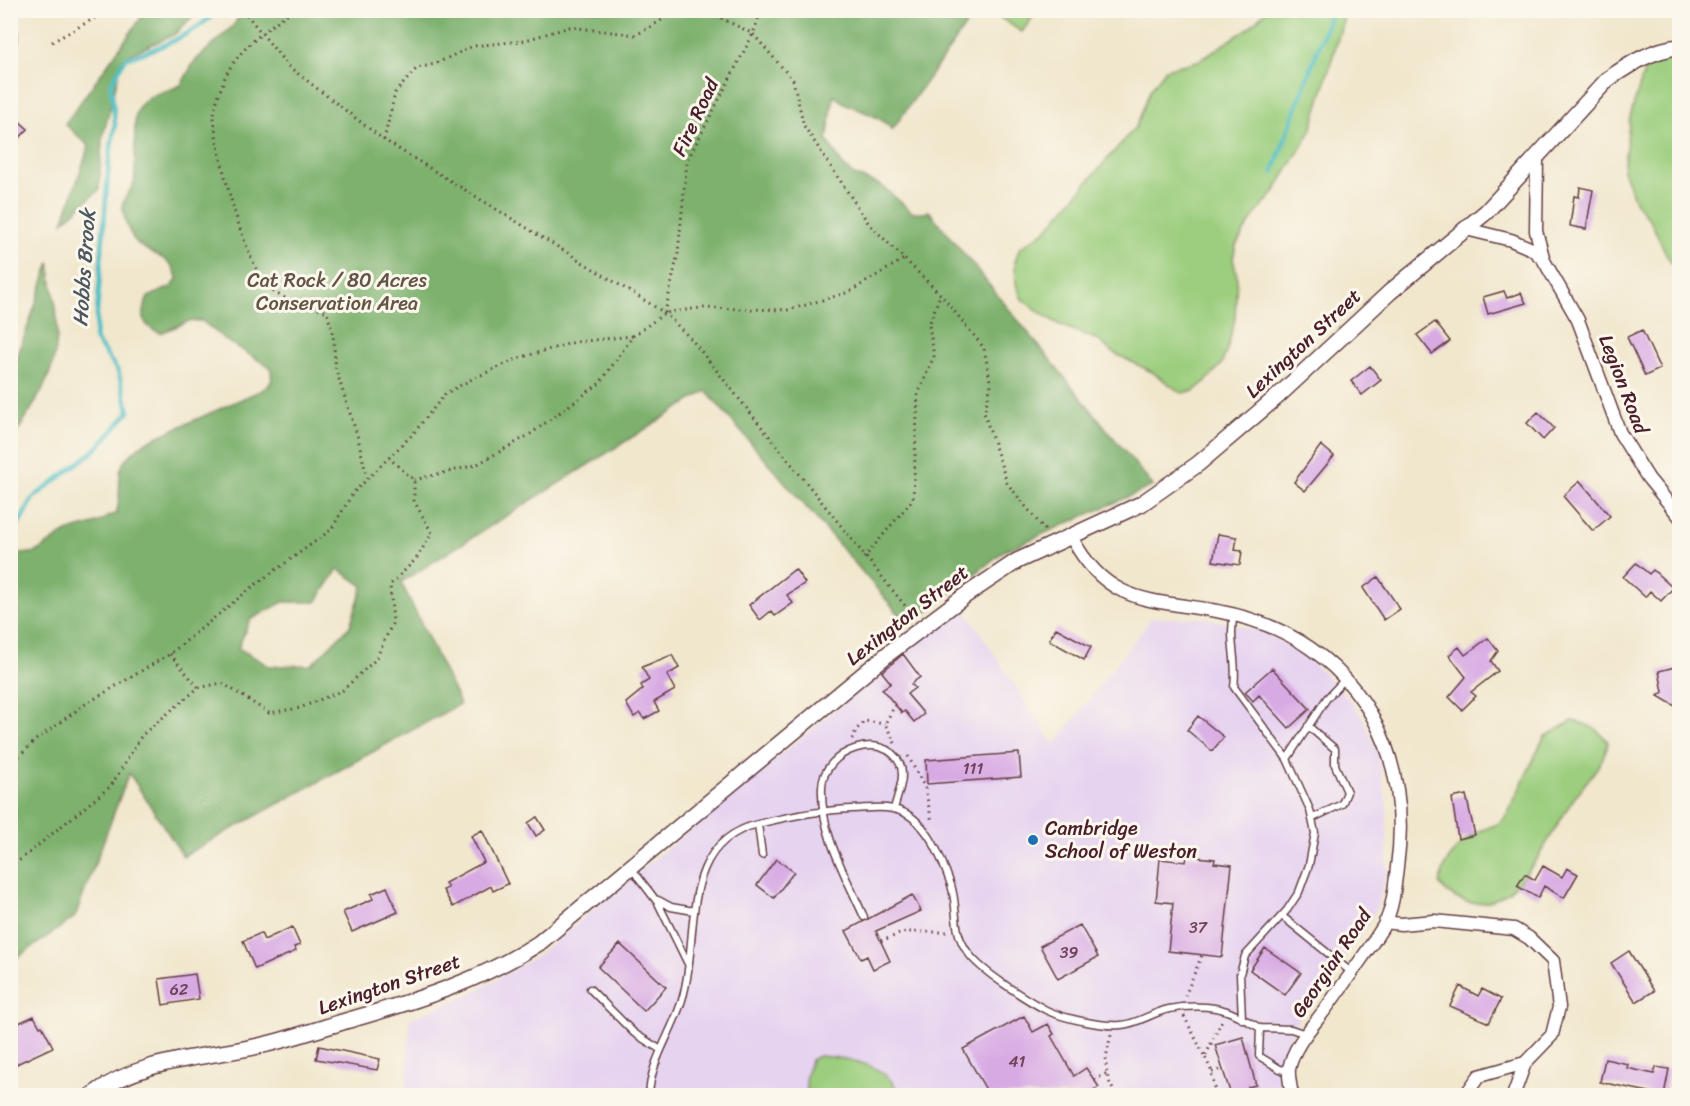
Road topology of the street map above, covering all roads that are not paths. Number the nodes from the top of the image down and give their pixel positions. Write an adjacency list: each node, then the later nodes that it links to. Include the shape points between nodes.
1 (10, 24): 2 (street)
2 (10, 42)
3 (1680, 47): 4 (street, Lexington Street, via 1653,52 1608,79)
4 (1537, 159): 5 (street, Lexington Street); 6 (street, Legion Road, via 1536,231)
5 (1466, 229): 6 (street, Legion Road, via 1511,240); 8 (street, Lexington Street, via 1384,296 1278,396 1198,464 1141,504)
6 (1543, 259): 7 (street, Legion Road, via 1578,320 1620,433 1648,478)
7 (1680, 517)
8 (1072, 538): 9 (street, Georgian Road, via 1099,574 1129,595); 18 (street, Lexington Street, via 998,573 921,628)
9 (1234, 615): 10 (street, Georgian Road, via 1292,637); 12 (lane, via 1234,687)
10 (1345, 679): 11 (lane); 23 (street, Georgian Road, via 1380,729 1398,785 1401,839)
11 (1308, 726): 12 (lane); 15 (lane, via 1335,748 1335,765 1347,795 1339,806)
12 (1287, 759): 15 (lane)
13 (894, 809): 14 (lane); 14 (lane, via 901,783 899,762 874,747 855,748 842,754 825,773); 27 (lane, via 922,827 938,854 951,887 956,930 969,955 1012,990 1048,1011 1090,1022 1114,1024 1168,1009 1227,1011)
14 (824, 810): 16 (lane); 22 (lane, via 830,841)
15 (1313, 818): 21 (lane, via 1316,833 1305,878)
16 (758, 824): 17 (lane); 20 (lane, via 732,833 715,849 701,877)
17 (762, 855)
18 (632, 869): 19 (lane); 33 (street, Lexington Street, via 539,943 442,992 273,1043 154,1064 119,1077)
19 (652, 895): 20 (lane, via 666,905); 24 (lane)
20 (694, 911): 24 (lane)
21 (1282, 916): 25 (lane); 27 (lane, via 1245,956 1240,974)
22 (864, 917)
23 (1385, 922): 25 (street, Georgian Road); 31 (street, via 1434,921 1514,930 1529,938 1553,961 1559,1007 1552,1035)
24 (689, 968): 30 (lane, via 683,999)
25 (1351, 972): 29 (street, Georgian Road)
26 (590, 989): 30 (lane, via 634,1034)
27 (1242, 1019): 28 (lane)
28 (1260, 1028): 29 (lane, via 1291,1029); 32 (lane, via 1258,1056)
29 (1306, 1034): 32 (street, Georgian Road)
30 (662, 1050): 34 (lane, via 652,1073)
31 (1525, 1063): 36 (street, via 1479,1076); 37 (street)
32 (1288, 1071): 35 (street)
33 (91, 1095)
34 (649, 1095)
35 (1292, 1095)
36 (1469, 1095)
37 (1513, 1095)

